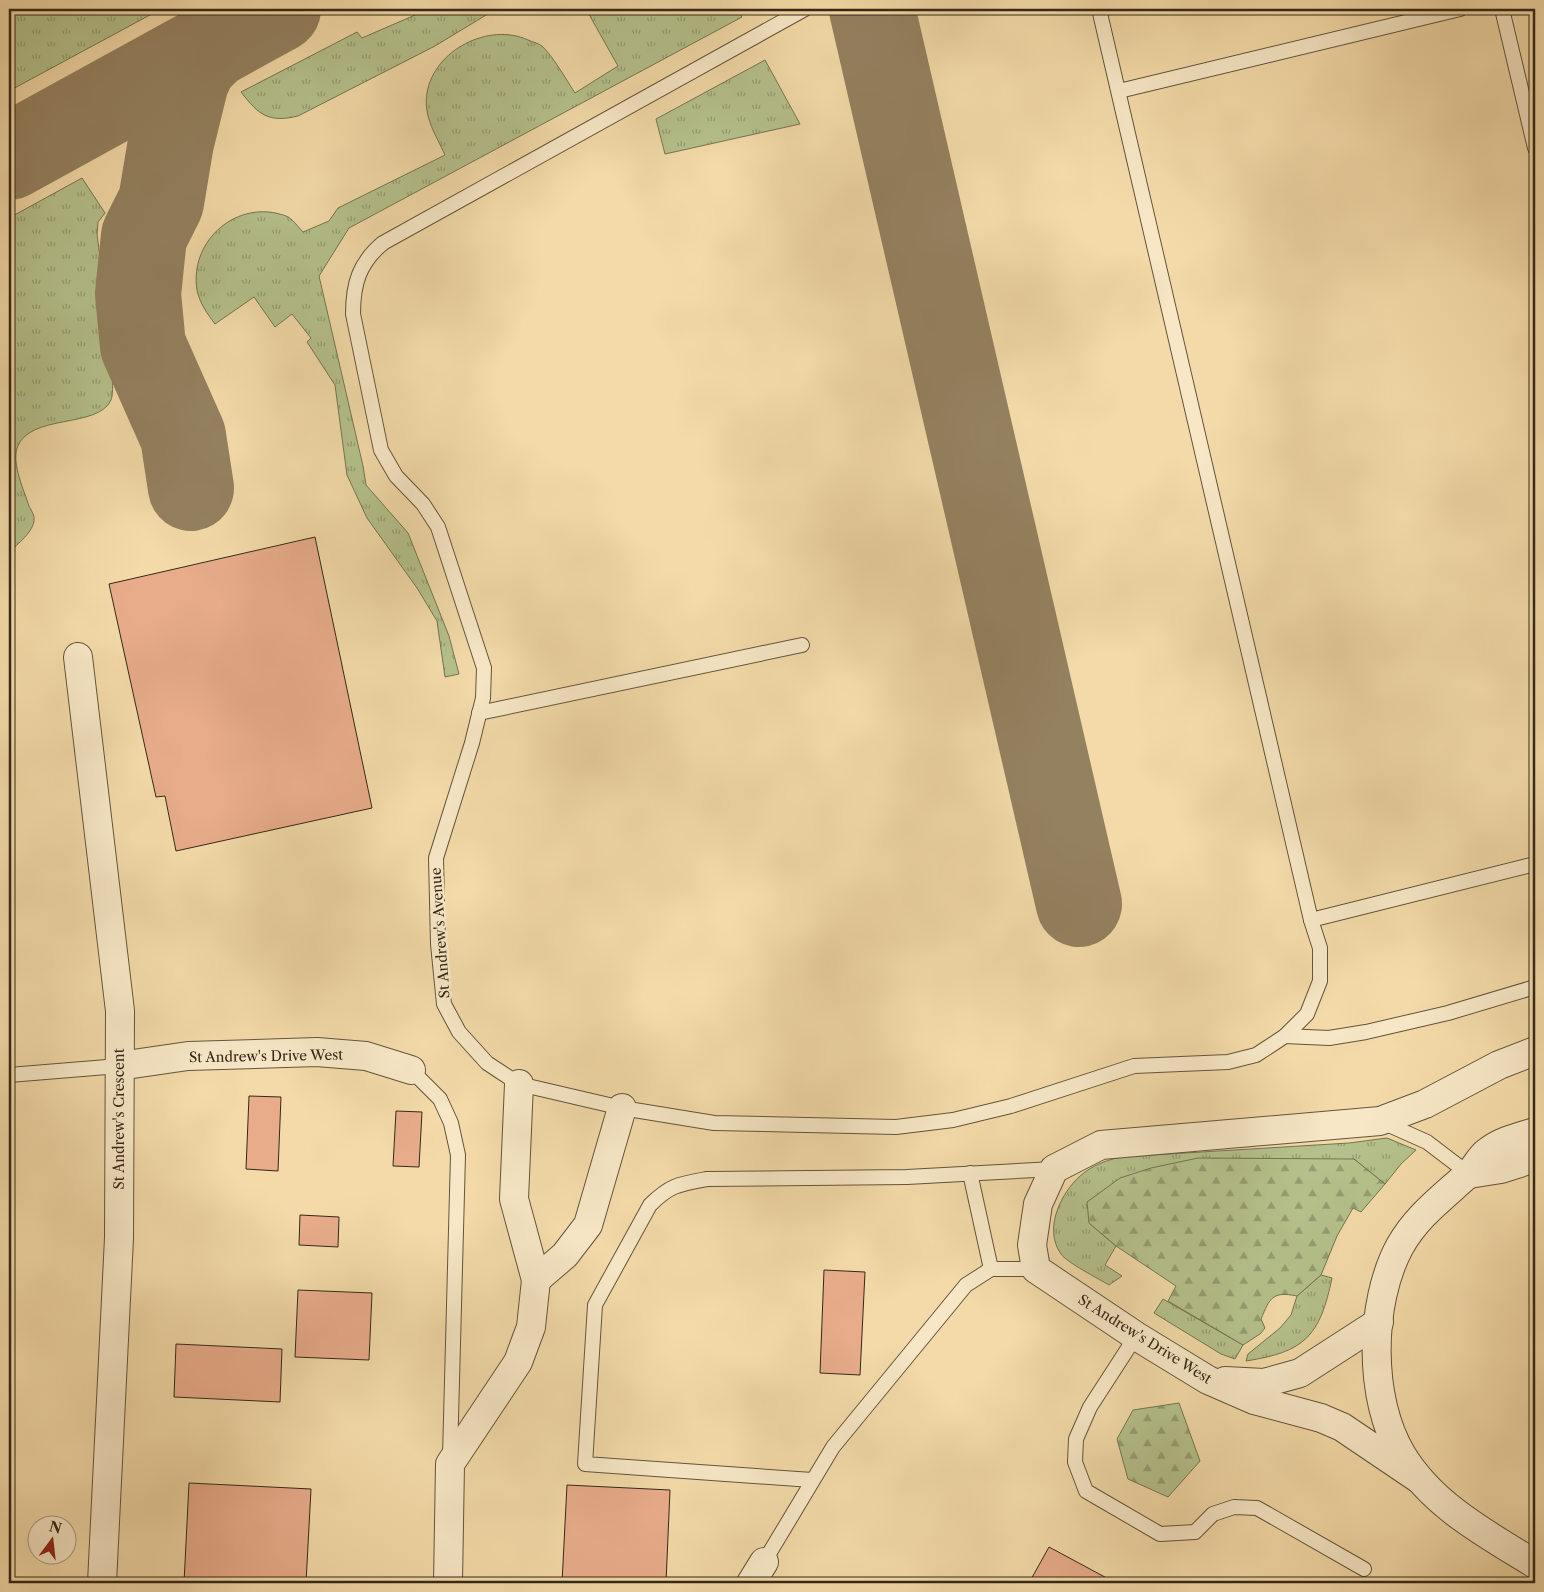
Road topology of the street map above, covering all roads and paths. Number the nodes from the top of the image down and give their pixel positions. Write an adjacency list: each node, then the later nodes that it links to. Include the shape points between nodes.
1 (805, 9): 9 (lane, St Andrew's Avenue, via 383,244 360,268 353,292 353,314 381,450 396,476 423,504 438,527 484,668)
2 (1099, 9): 5 (lane)
3 (1460, 9): 5 (lane)
4 (1502, 9): 6 (lane)
5 (1119, 91): 11 (lane)
6 (1535, 148)
7 (802, 645): 9 (lane)
8 (78, 657): 15 (street, St Andrew's Crescent, via 120,1011)
9 (479, 714): 18 (lane, St Andrew's Avenue, via 436,858 438,944 444,1004 459,1032 487,1063)
10 (1535, 864): 11 (lane)
11 (1311, 920): 13 (lane, via 1320,948 1320,981 1307,1014)
12 (1535, 986): 13 (lane, via 1448,1013 1366,1032 1329,1038)
13 (1285, 1036): 19 (lane, via 1256,1055 1228,1062 1134,1066 1011,1106 953,1120 896,1127 714,1123)
14 (1535, 1051): 20 (street, via 1499,1065 1425,1104)
15 (119, 1066): 16 (street, St Andrew's Drive West, via 188,1056 317,1052 366,1056); 17 (lane); 38 (street, St Andrew's Crescent, via 119,1238)
16 (411, 1070): 32 (lane, via 440,1099 451,1123 458,1155)
17 (9, 1074)
18 (518, 1084): 19 (lane); 28 (street, via 514,1199)
19 (622, 1108): 28 (street, via 588,1225 565,1256)
20 (1380, 1121): 23 (street, via 1101,1145); 25 (lane, via 1427,1142)
21 (1535, 1132): 25 (street, St Andrew's Drive West, via 1504,1141 1486,1153)
22 (1535, 1158): 25 (street, via 1501,1169)
23 (1054, 1169): 24 (lane); 27 (street, via 1038,1204 1032,1244)
24 (970, 1173): 26 (lane); 34 (lane, via 706,1180 676,1184 662,1192 650,1205 595,1305 585,1464)
25 (1469, 1174): 29 (street, St Andrew's Drive West, via 1421,1216 1400,1246 1389,1274)
26 (991, 1269): 27 (lane); 34 (lane, via 966,1286 833,1447)
27 (1036, 1269): 30 (street, St Andrew's Drive West)
28 (536, 1280): 32 (street, via 531,1327 518,1362)
29 (1379, 1322): 31 (street, via 1300,1373 1264,1382); 33 (street, St Andrew's Drive West, via 1376,1369 1384,1407 1393,1439)
30 (1136, 1336): 31 (street, St Andrew's Drive West); 36 (lane, via 1090,1407 1076,1439 1074,1462 1086,1491 1160,1534 1195,1532 1213,1514 1234,1506 1257,1508)
31 (1208, 1380): 33 (street, St Andrew's Drive West, via 1254,1400 1342,1427)
32 (450, 1464): 39 (street)
33 (1419, 1479): 35 (street, St Andrew's Drive West, via 1477,1528)
34 (812, 1480): 37 (lane)
35 (1535, 1564)
36 (1364, 1569)
37 (757, 1572)
38 (102, 1583)
39 (448, 1583)

